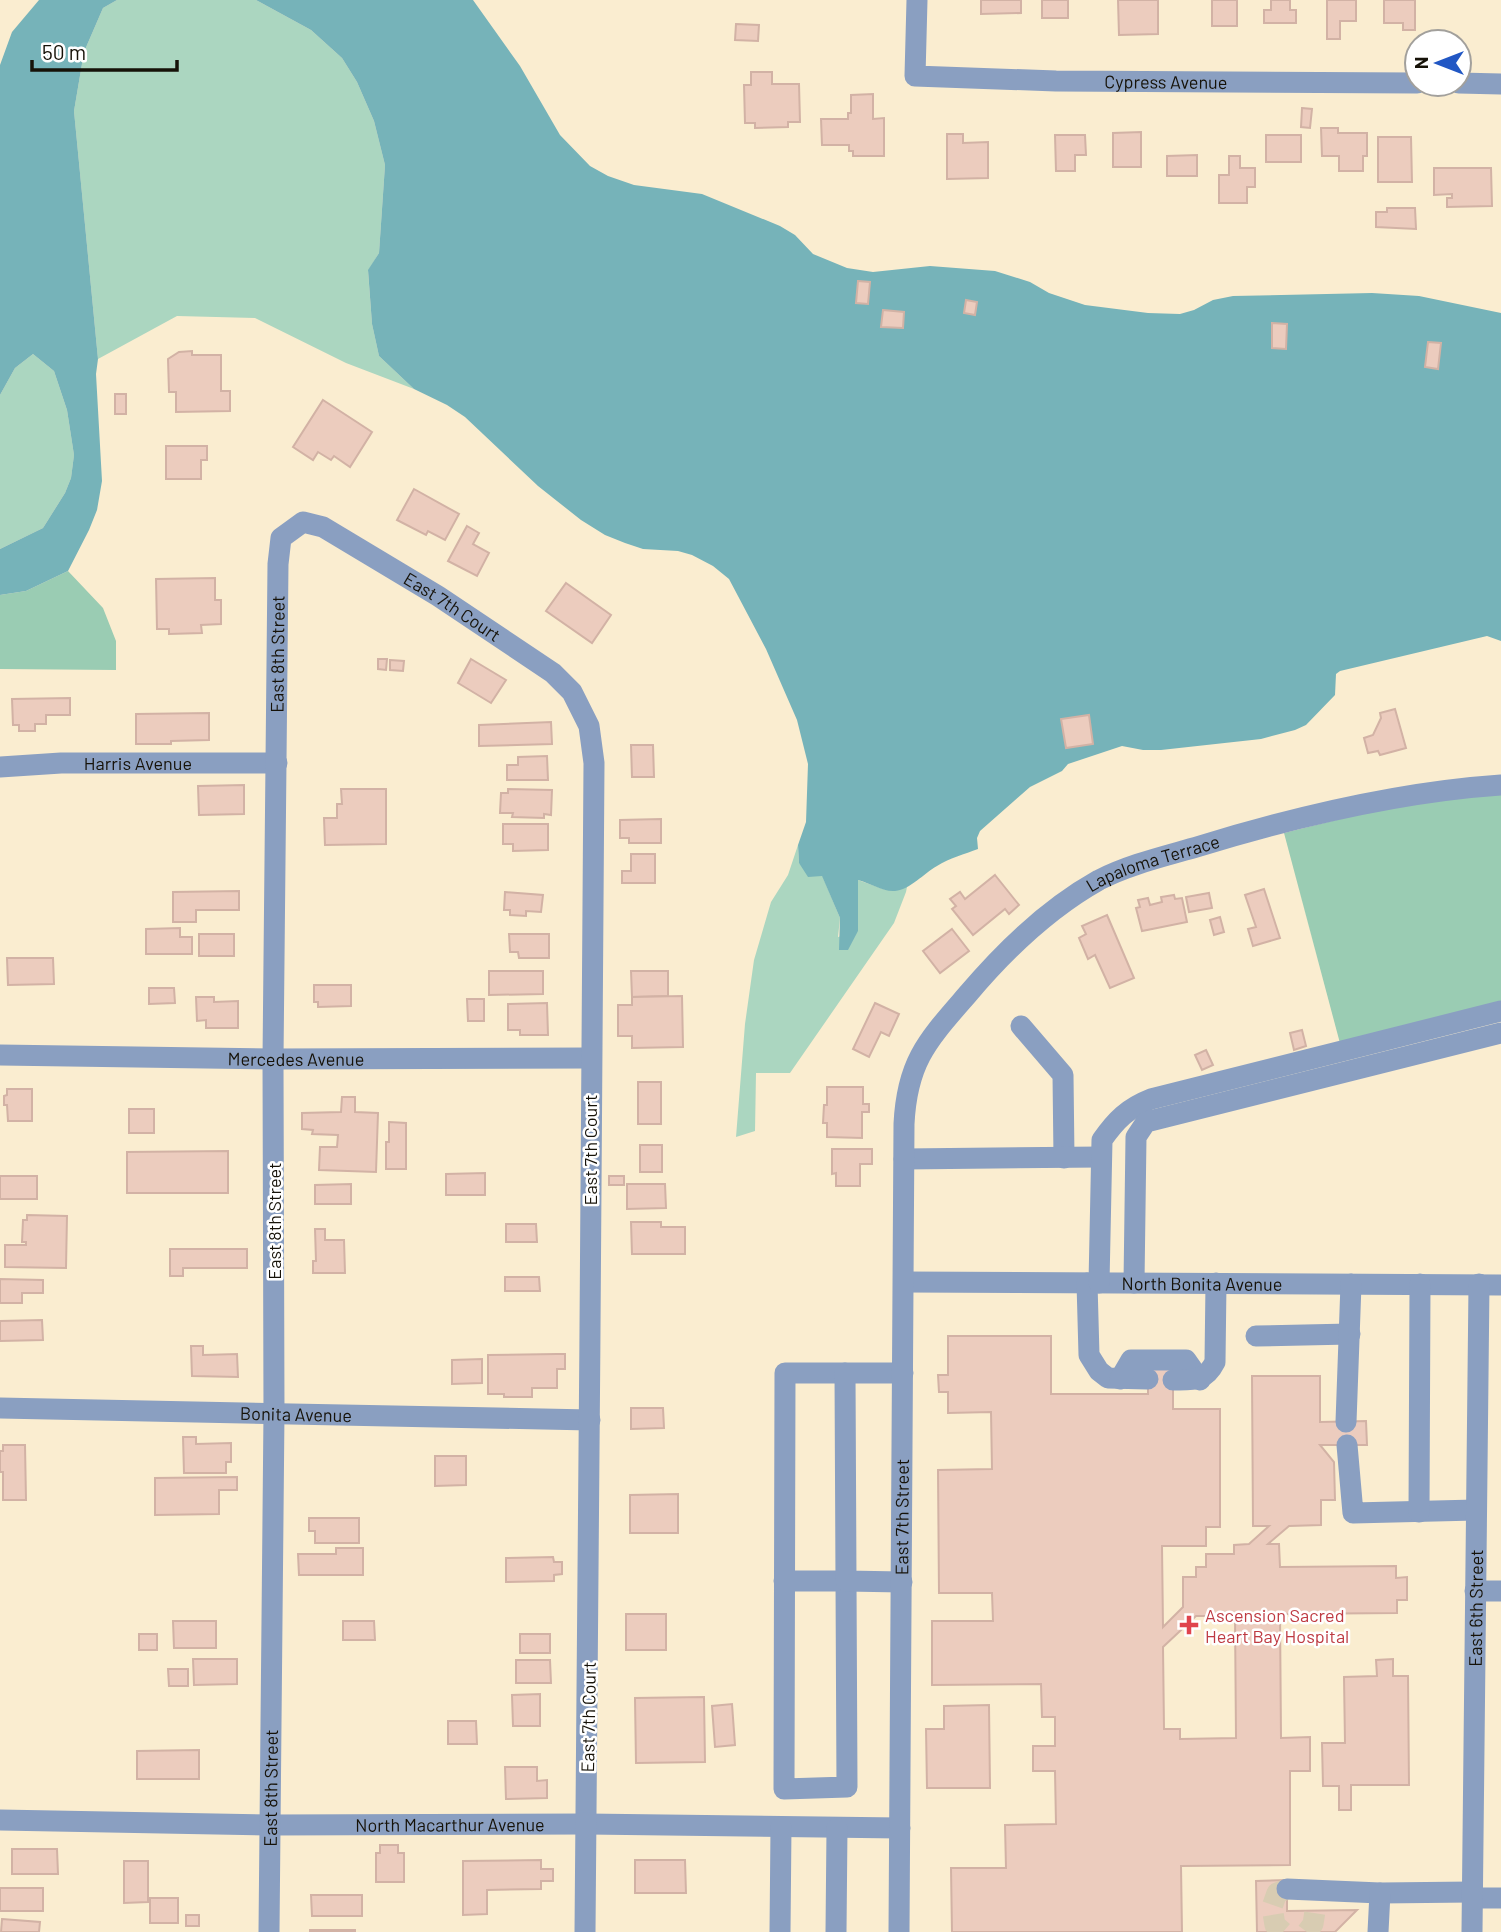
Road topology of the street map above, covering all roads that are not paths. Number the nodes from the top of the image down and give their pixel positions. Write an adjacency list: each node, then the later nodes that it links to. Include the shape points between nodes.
1 (917, 0): 2 (street, Cypress Avenue, via 915,76)
2 (1403, 83)
3 (1473, 83): 4 (street)
4 (1501, 84)
5 (303, 522): 6 (street, East 8th Street, via 281,538 278,564); 13 (street, East 7th Court, via 324,527 438,596 553,673 572,692 589,726 594,763)
6 (277, 763): 7 (street, Harris Avenue); 14 (street, East 8th Street)
7 (0, 767)
8 (1501, 785): 15 (street, Lapaloma Terrace, via 1358,805 1211,842 1101,880 1022,938 970,991 918,1059)
9 (1501, 1011): 16 (street, via 1151,1099 1115,1121 1102,1140)
10 (1021, 1026): 17 (street, via 1063,1075)
11 (1501, 1033): 21 (street, via 1146,1122 1136,1137)
12 (0, 1055): 14 (street, Mercedes Avenue)
13 (590, 1058): 14 (street, Mercedes Avenue); 37 (street, East 7th Court)
14 (273, 1059): 36 (street, East 8th Street)
15 (905, 1101): 18 (street, East 7th Street)
16 (1101, 1157): 17 (street); 20 (street)
17 (1064, 1158): 18 (street)
18 (904, 1159): 19 (street, East 7th Street)
19 (904, 1282): 20 (street, North Bonita Avenue); 30 (street, East 7th Street)
20 (1093, 1283): 21 (street, North Bonita Avenue); 31 (street, via 1089,1355 1108,1378)
21 (1133, 1283): 22 (street, North Bonita Avenue)
22 (1216, 1283): 23 (street, North Bonita Avenue); 34 (street, via 1215,1362)
23 (1350, 1284): 24 (street, North Bonita Avenue); 27 (street)
24 (1420, 1284): 25 (street, North Bonita Avenue); 41 (street)
25 (1479, 1284): 26 (street, North Bonita Avenue); 40 (street, East 6th Street)
26 (1501, 1284)
27 (1350, 1334): 28 (street); 38 (street)
28 (1256, 1336)
29 (845, 1373): 30 (street); 42 (street, via 785,1373); 43 (street)
30 (903, 1373): 44 (street, East 7th Street)
31 (1120, 1379): 32 (street); 34 (street, via 1131,1360 1186,1360)
32 (1148, 1379)
33 (1173, 1380): 34 (street)
34 (1200, 1380)
35 (0, 1408): 36 (street, Bonita Avenue)
36 (274, 1412): 37 (street, Bonita Avenue); 49 (street, East 8th Street)
37 (590, 1420): 48 (street, East 7th Court)
38 (1346, 1422)
39 (1347, 1445): 41 (street, via 1353,1513)
40 (1476, 1510): 41 (street); 45 (street, East 6th Street)
41 (1419, 1512)
42 (784, 1581): 43 (street); 43 (street, via 784,1789 847,1787)
43 (846, 1581): 44 (street)
44 (902, 1582): 52 (street, East 7th Street)
45 (1475, 1591): 46 (street); 55 (street, East 6th Street)
46 (1501, 1591)
47 (0, 1820): 49 (street, North Macarthur Avenue)
48 (587, 1824): 49 (street, North Macarthur Avenue); 50 (street, North Macarthur Avenue); 58 (street, East 7th Court)
49 (270, 1825): 57 (street, East 8th Street)
50 (781, 1827): 51 (street, North Macarthur Avenue); 59 (street)
51 (837, 1828): 52 (street, North Macarthur Avenue); 60 (street)
52 (900, 1828): 61 (street, East 7th Street)
53 (1287, 1889): 54 (street, via 1316,1901)
54 (1380, 1893): 55 (street); 62 (street)
55 (1472, 1895): 56 (street); 63 (street, East 6th Street)
56 (1501, 1898)
57 (269, 1932)
58 (585, 1932)
59 (780, 1932)
60 (836, 1932)
61 (899, 1932)
62 (1378, 1932)
63 (1472, 1932)

